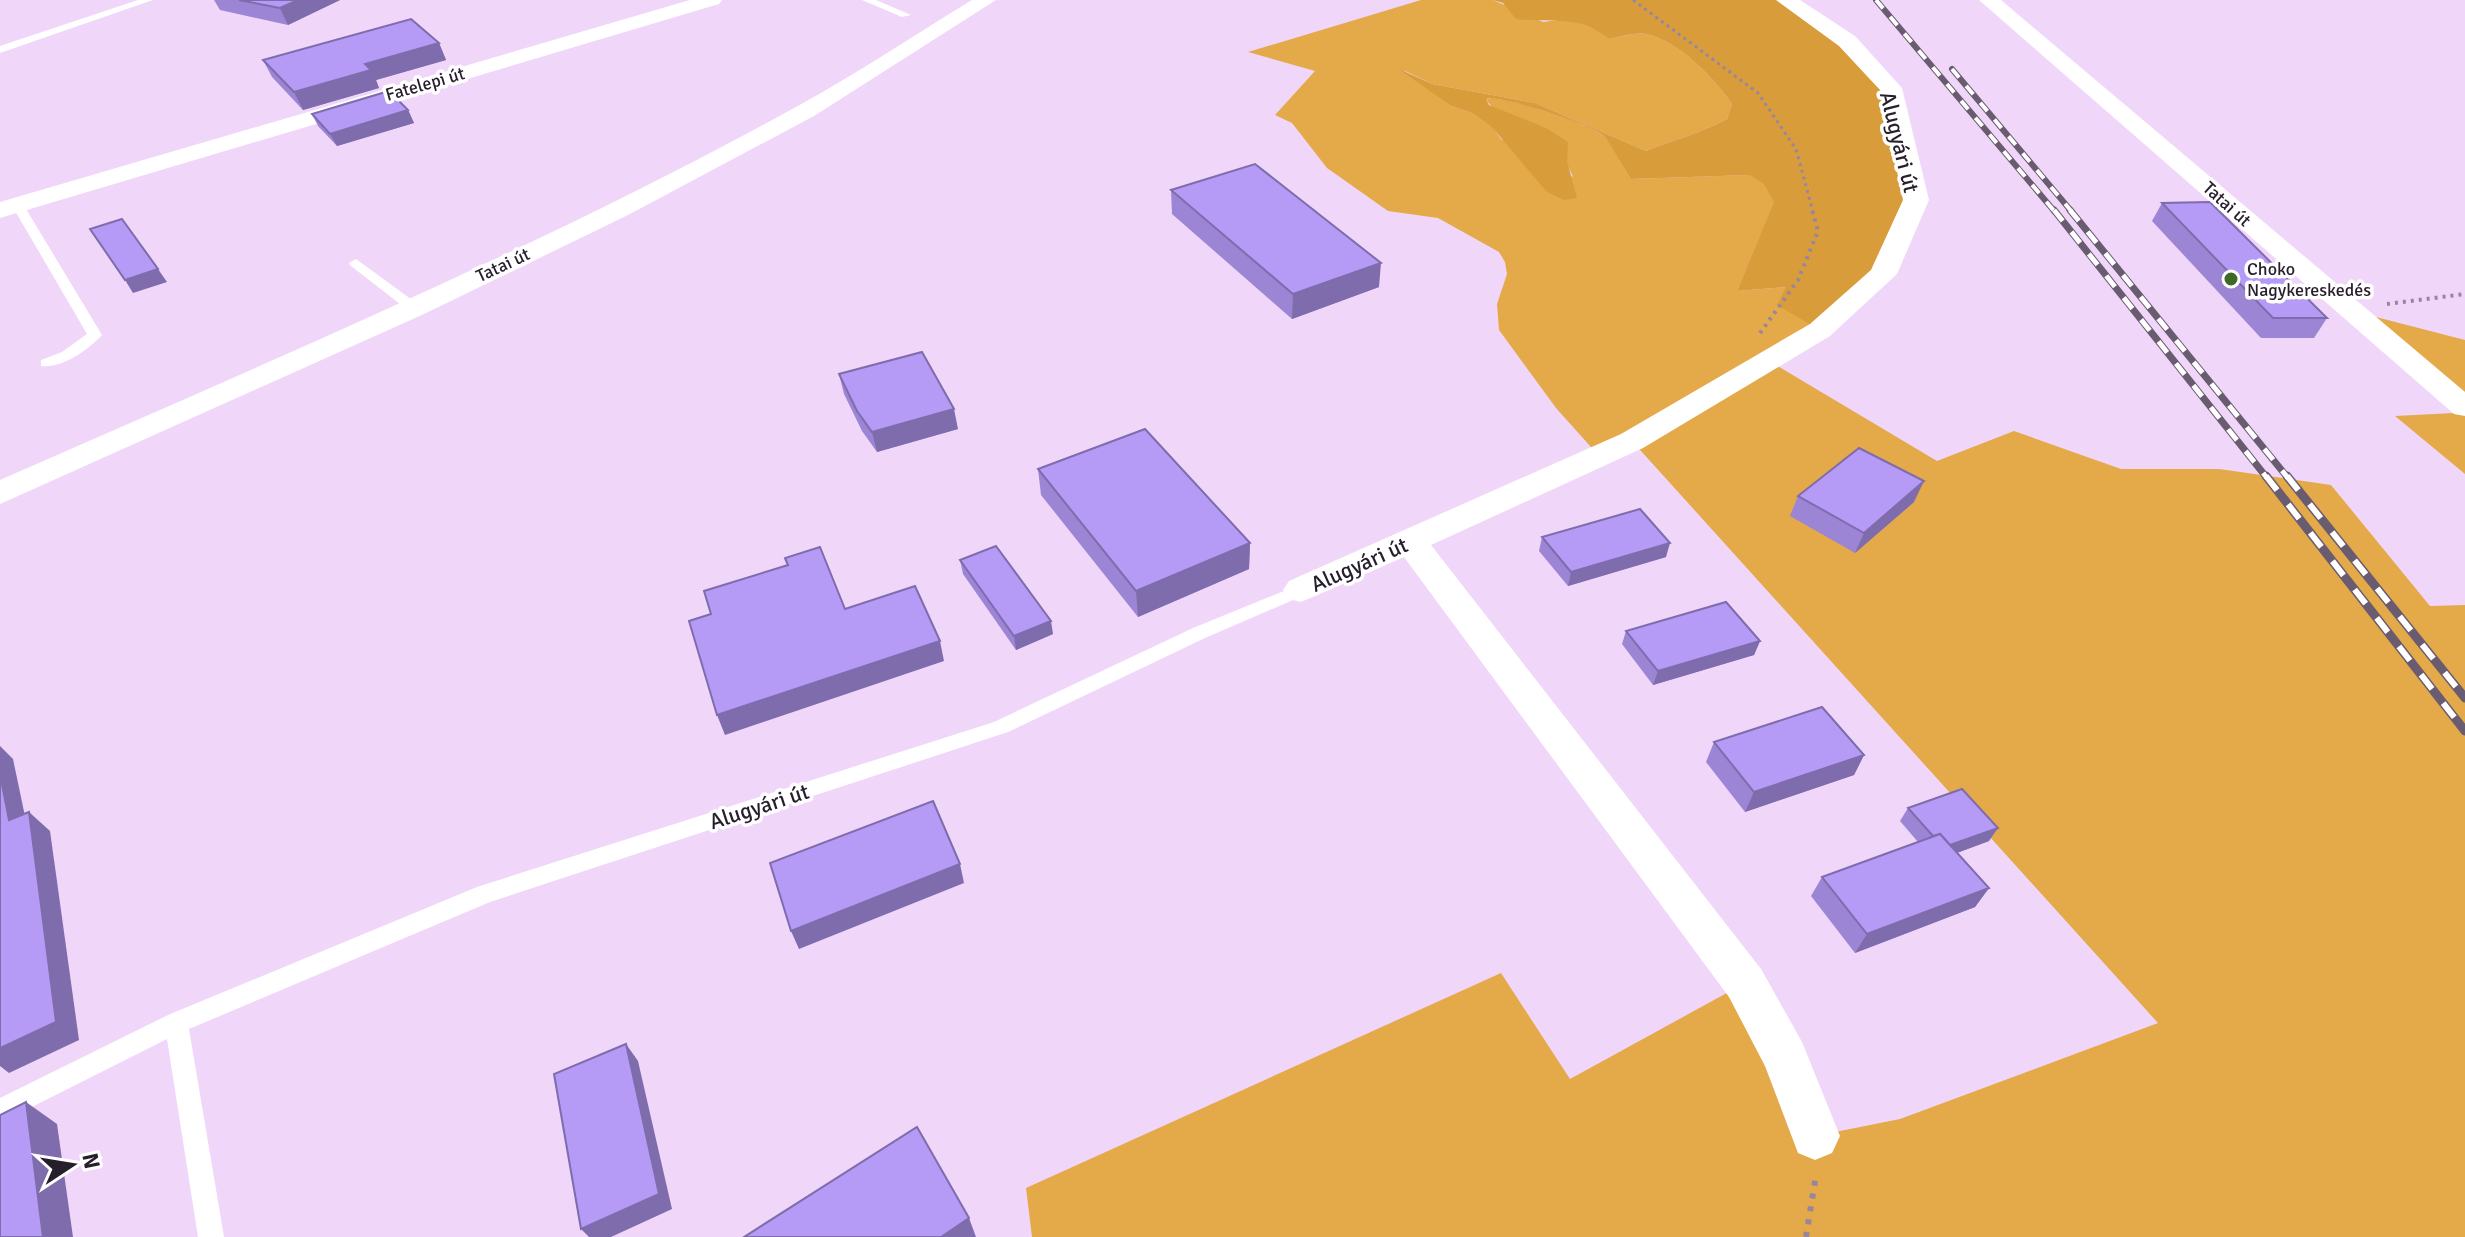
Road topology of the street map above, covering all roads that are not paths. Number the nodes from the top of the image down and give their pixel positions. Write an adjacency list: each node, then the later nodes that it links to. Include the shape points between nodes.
1 (148, 0): 8 (lane)
2 (712, 0): 9 (street, Fatelepi út)
3 (867, 0): 7 (lane)
4 (986, 0): 11 (street, Tatai út, via 806,111 619,210)
5 (1786, 0): 15 (street, Alugyári út, via 1847,41 1891,88 1916,200 1883,274 1820,330 1632,441)
6 (1989, 0): 13 (street, Tatai út)
7 (906, 15)
8 (0, 50)
9 (8, 207): 12 (lane, via 95,335)
10 (356, 263): 11 (lane)
11 (414, 308): 14 (street, Tatai út)
12 (46, 363)
13 (2465, 407)
14 (0, 493)
15 (1410, 541): 16 (street, Alugyári út); 19 (street, via 1745,983 1785,1058)
16 (1301, 590): 17 (lane, Alugyári út, via 1001,727 485,894)
17 (176, 1023): 18 (lane, Alugyári út); 20 (lane)
18 (0, 1111)
19 (1815, 1136)
20 (211, 1237)

